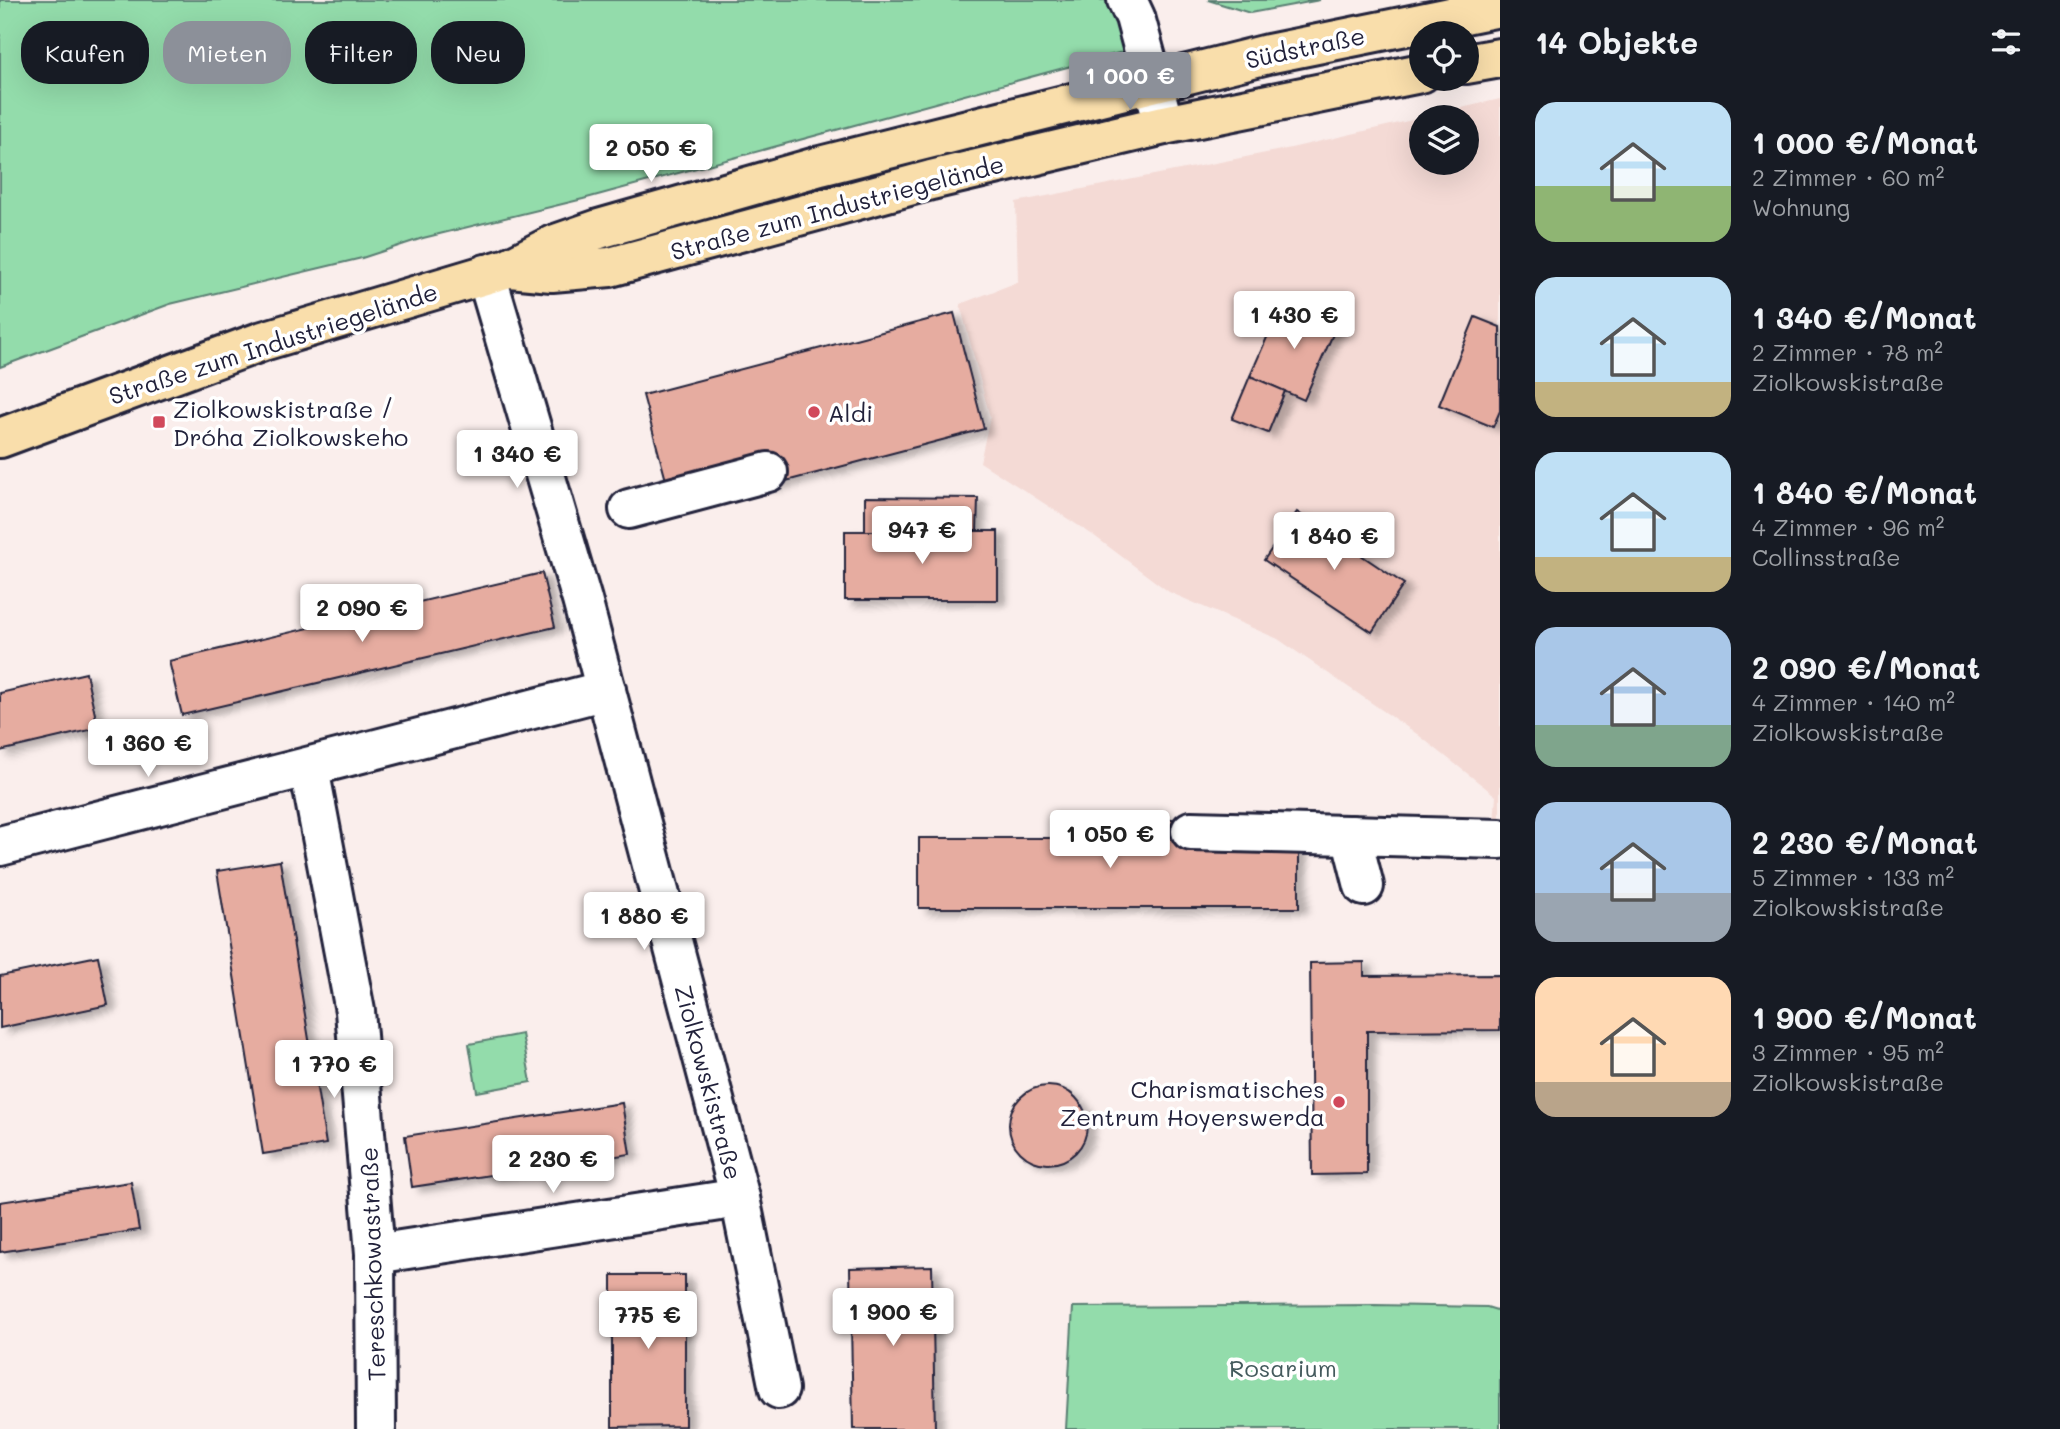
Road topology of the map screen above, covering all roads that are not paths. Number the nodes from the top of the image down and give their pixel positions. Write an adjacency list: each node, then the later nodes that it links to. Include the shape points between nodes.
1 (1127, 0): 4 (street)
2 (1500, 7): 4 (main road, Südstraße, via 1268,54)
3 (1409, 75): 5 (main road, Südstraße)
4 (1153, 83): 5 (street); 6 (main road, Straße zum Industriegelände, via 820,166 599,229)
5 (1164, 125): 6 (main road, Straße zum Industriegelände, via 931,180 610,267)
6 (496, 271): 7 (main road, Straße zum Industriegelände, via 263,341); 10 (street, Ziolkowskistraße)
7 (0, 438)
8 (768, 471): 9 (street)
9 (629, 509)
10 (606, 690): 11 (street); 17 (street, Ziolkowskistraße)
11 (309, 768): 15 (street); 18 (street, Tereschkowastraße, via 355,1012)
12 (1191, 831): 13 (street)
13 (1333, 834): 14 (street); 16 (street)
14 (1500, 839)
15 (0, 846)
16 (1364, 886)
17 (740, 1198): 18 (street, Ziolkowskistraße); 19 (street)
18 (375, 1254): 20 (street, Tereschkowastraße)
19 (779, 1389)
20 (376, 1429)

